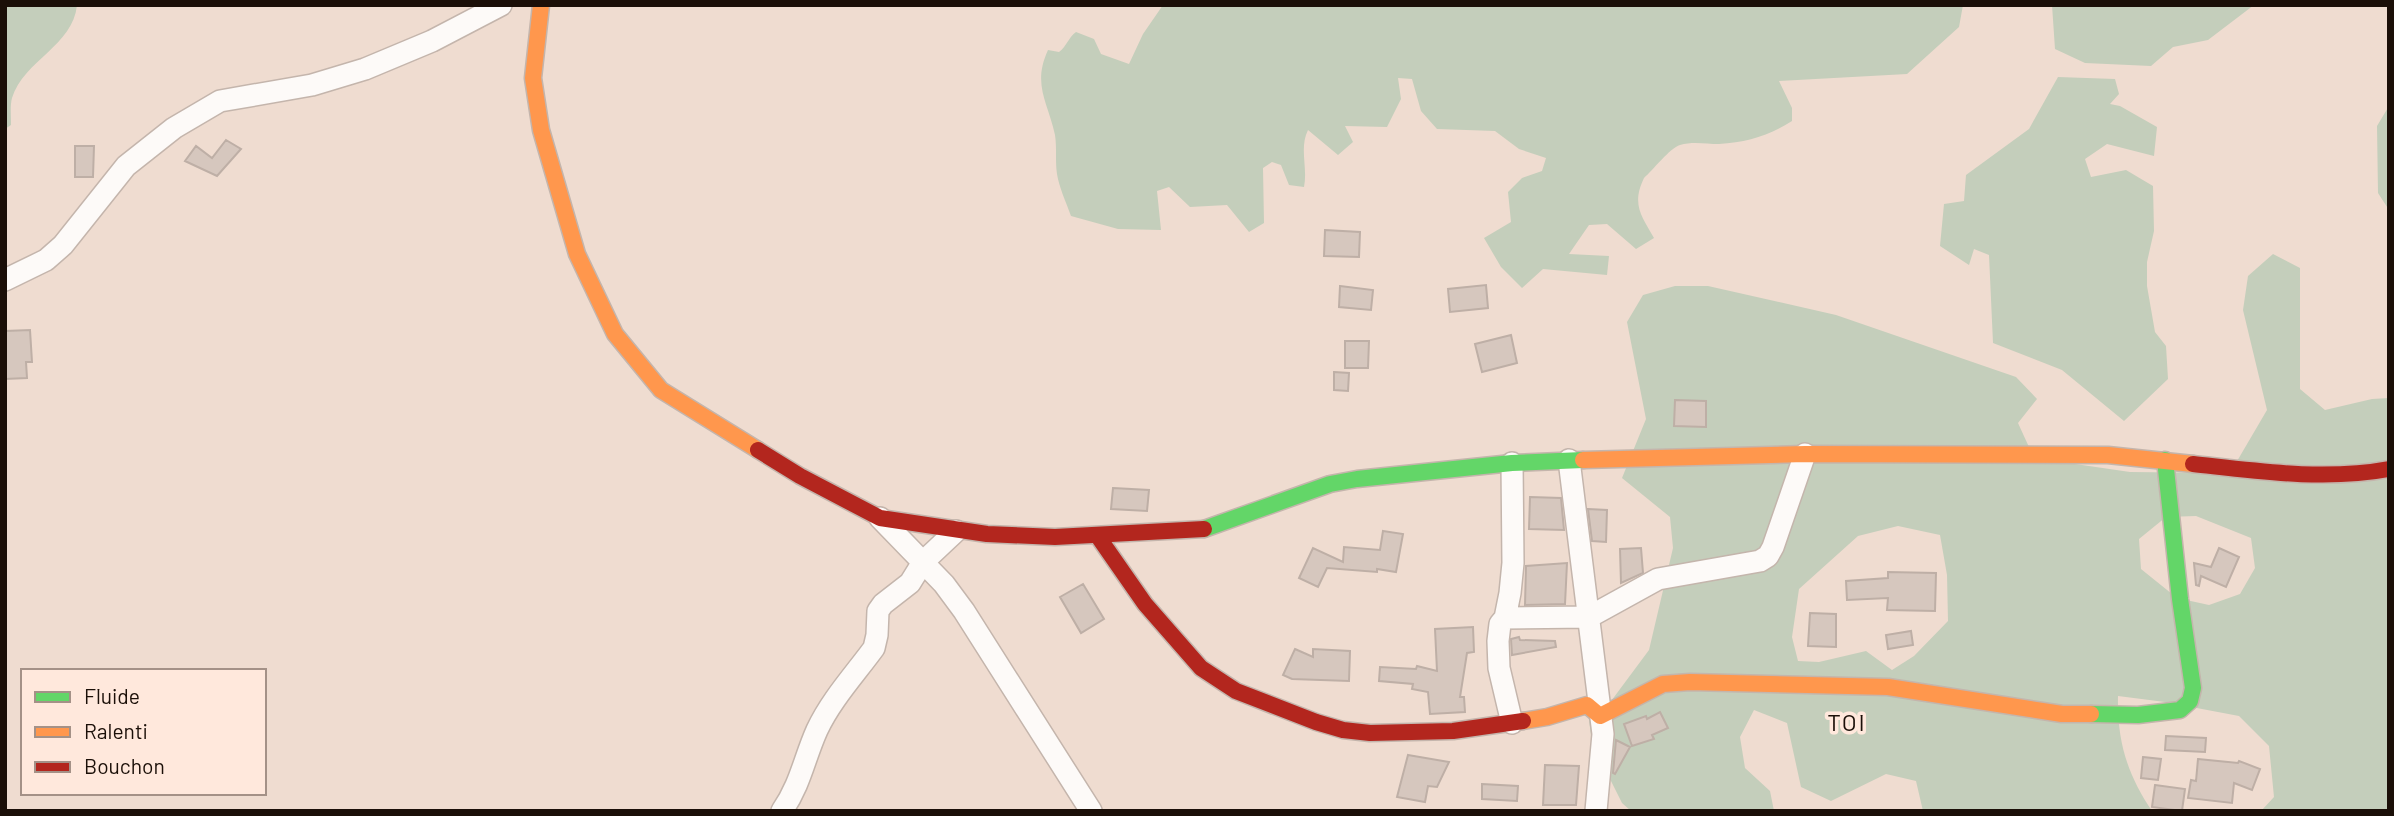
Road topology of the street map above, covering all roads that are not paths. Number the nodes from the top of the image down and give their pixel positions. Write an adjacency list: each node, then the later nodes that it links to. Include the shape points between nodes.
1 (501, 5): 3 (street, via 365,69 312,85 220,101 174,128 126,166 46,260)
2 (541, 5): 9 (street, via 533,78 541,130 577,254 615,334 661,390 800,476)
3 (5, 280)
4 (1805, 454): 5 (street); 6 (street, via 2108,455); 13 (street, via 1768,556 1658,579)
5 (1569, 460): 7 (street); 13 (street)
6 (2165, 460): 8 (street, via 2325,475); 15 (street, via 2193,688 2190,701 2180,710 2138,715 2062,714 1888,687 1690,682 1663,684)
7 (1512, 463): 11 (street, via 1330,484 1206,529); 14 (street, via 1513,563)
8 (2389, 469)
9 (880, 518): 10 (street); 12 (street)
10 (956, 531): 11 (street); 12 (street)
11 (1097, 535): 16 (street, via 1145,604 1187,653 1236,691 1343,730 1453,731)
12 (923, 562): 17 (street, via 910,583 878,611 874,648 826,713 795,792); 18 (street, via 964,611)
13 (1589, 617): 14 (street); 15 (street)
14 (1504, 618): 16 (street, via 1498,641 1499,668)
15 (1600, 716): 16 (street, via 1587,705); 19 (street, via 1603,734)
16 (1512, 723)
17 (782, 811)
18 (1091, 811)
19 (1597, 811)

